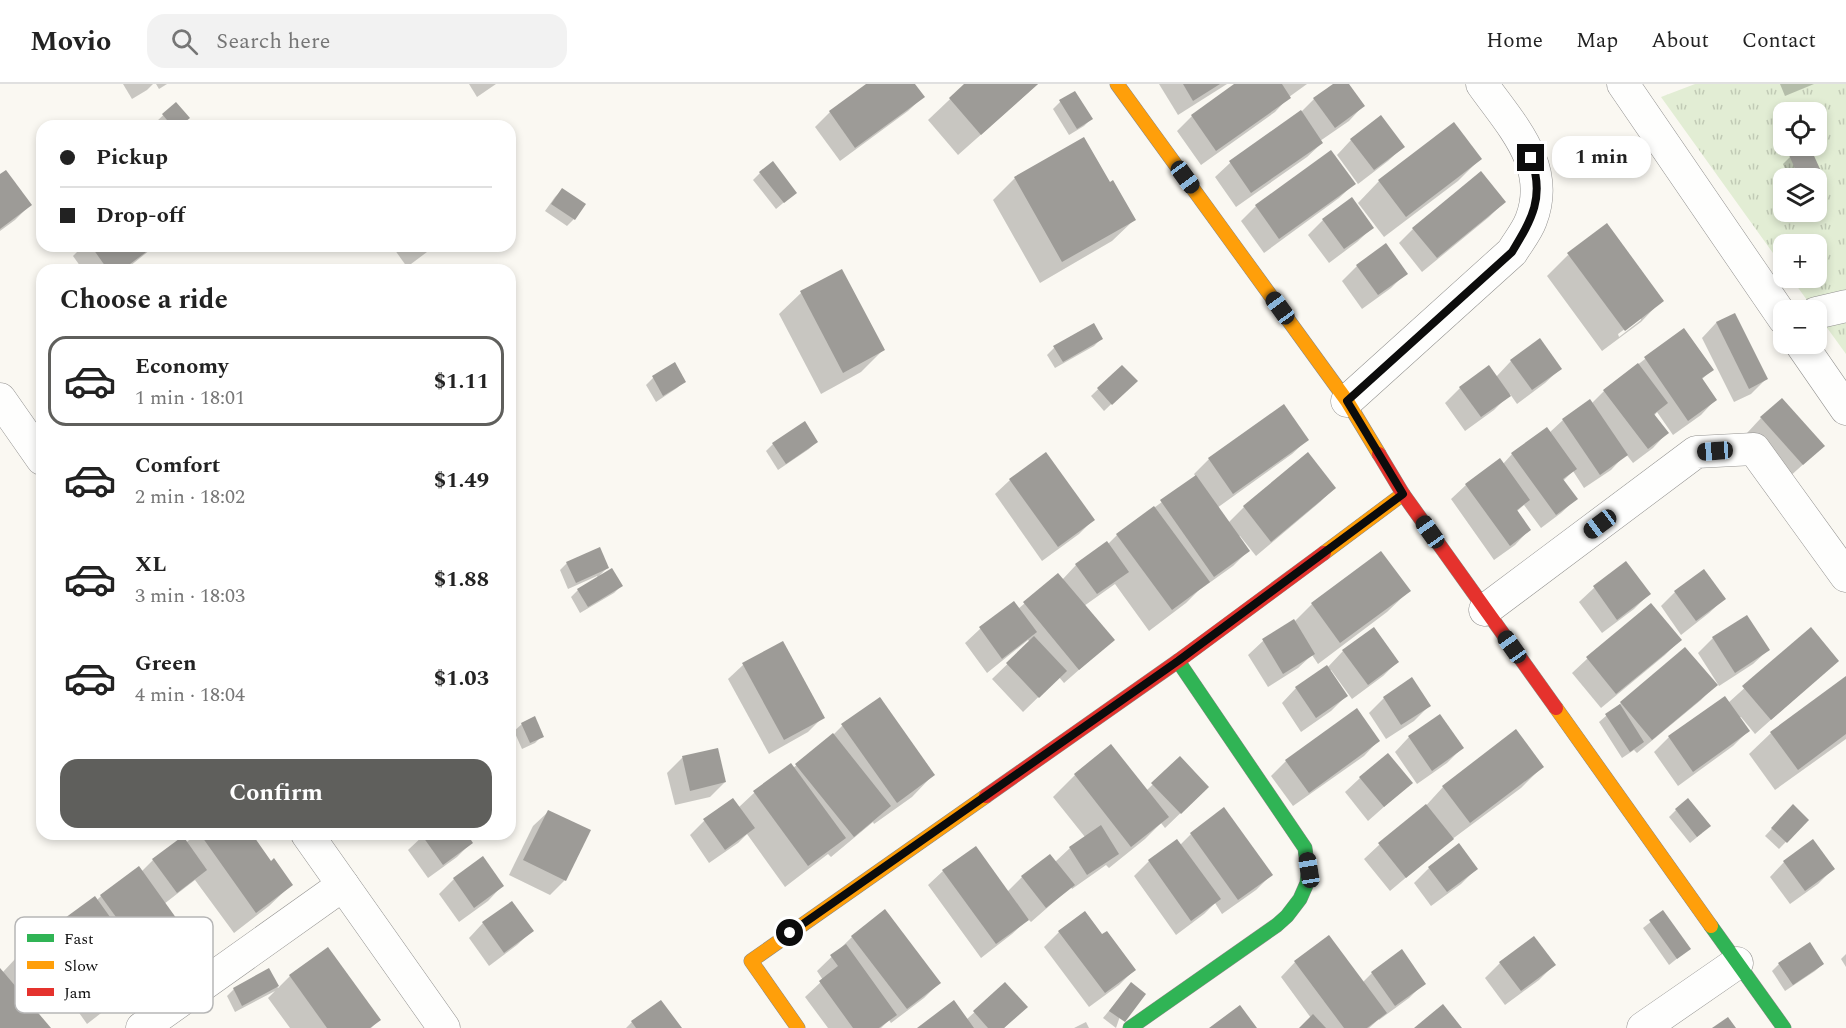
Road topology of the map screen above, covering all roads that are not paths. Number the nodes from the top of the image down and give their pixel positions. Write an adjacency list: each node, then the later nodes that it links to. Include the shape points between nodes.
1 (1117, 84): 9 (street)
2 (1482, 84): 9 (street, via 1526,145 1536,171 1537,195 1531,221 1512,252)
3 (1623, 84): 4 (street)
4 (1773, 303)
5 (1846, 306): 6 (street)
6 (1827, 310)
7 (1808, 354): 10 (street)
8 (0, 399): 11 (street)
9 (1347, 401): 12 (street)
10 (1846, 409)
11 (36, 450)
12 (1403, 494): 14 (street); 15 (street)
13 (1846, 576): 14 (street, via 1754,449 1696,452)
14 (1485, 610): 18 (street)
15 (1178, 661): 23 (street, via 751,961); 24 (street, via 1305,848 1309,870 1306,889 1277,925)
16 (311, 840): 17 (street)
17 (343, 885): 19 (street); 22 (street)
18 (1737, 963): 25 (street); 26 (street)
19 (213, 977)
20 (163, 1013): 21 (street)
21 (142, 1028)
22 (444, 1028)
23 (798, 1028)
24 (1130, 1028)
25 (1643, 1028)
26 (1784, 1028)

